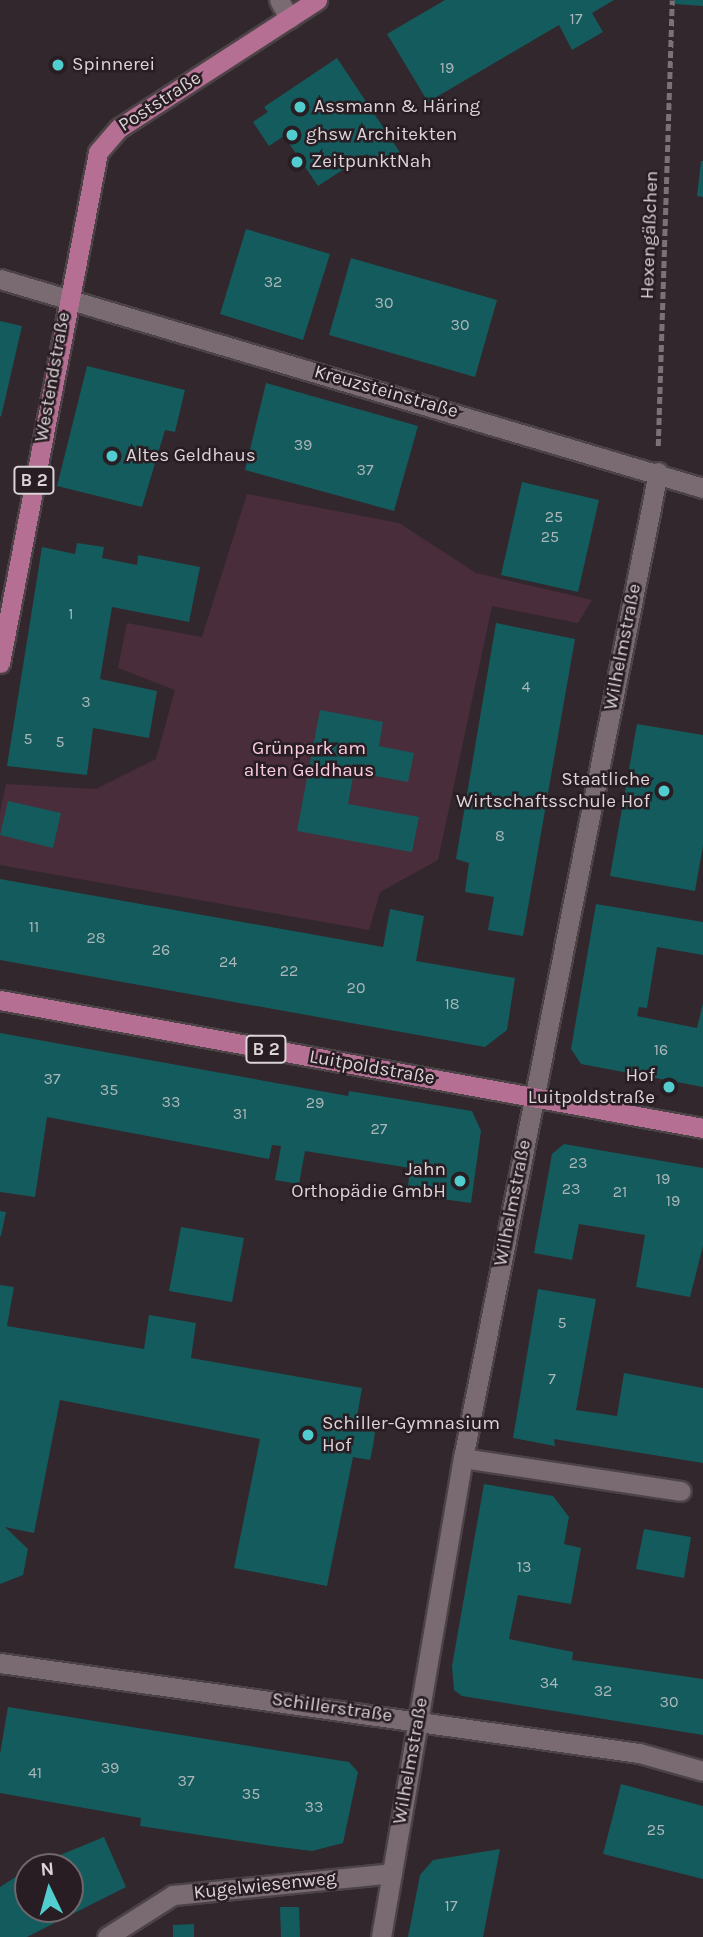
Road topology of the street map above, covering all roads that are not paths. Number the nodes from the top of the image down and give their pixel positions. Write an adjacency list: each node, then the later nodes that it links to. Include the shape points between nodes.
1 (279, 0): 3 (street)
2 (317, 0): 3 (main road, Poststraße)
3 (289, 18): 5 (main road, Poststraße, via 109,137 93,164)
4 (0, 279): 5 (street, Kreuzsteinstraße)
5 (68, 298): 6 (street, Kreuzsteinstraße); 8 (main road, Westendstraße / B 2)
6 (658, 472): 7 (street, Kreuzsteinstraße); 10 (street, Wilhelmstraße)
7 (703, 488)
8 (0, 663)
9 (0, 1000): 10 (main road, Luitpoldstraße / B 2)
10 (533, 1098): 11 (main road, Luitpoldstraße / B 2); 12 (street, Wilhelmstraße)
11 (703, 1128)
12 (463, 1458): 13 (street); 15 (street, Wilhelmstraße)
13 (681, 1491)
14 (0, 1663): 15 (street, Schillerstraße)
15 (418, 1720): 16 (street, Schillerstraße, via 639,1753); 17 (street, Wilhelmstraße)
16 (703, 1771)
17 (392, 1873): 18 (street, Kugelwiesenweg, via 173,1895); 19 (street, Wilhelmstraße)
18 (107, 1937)
19 (381, 1937)

